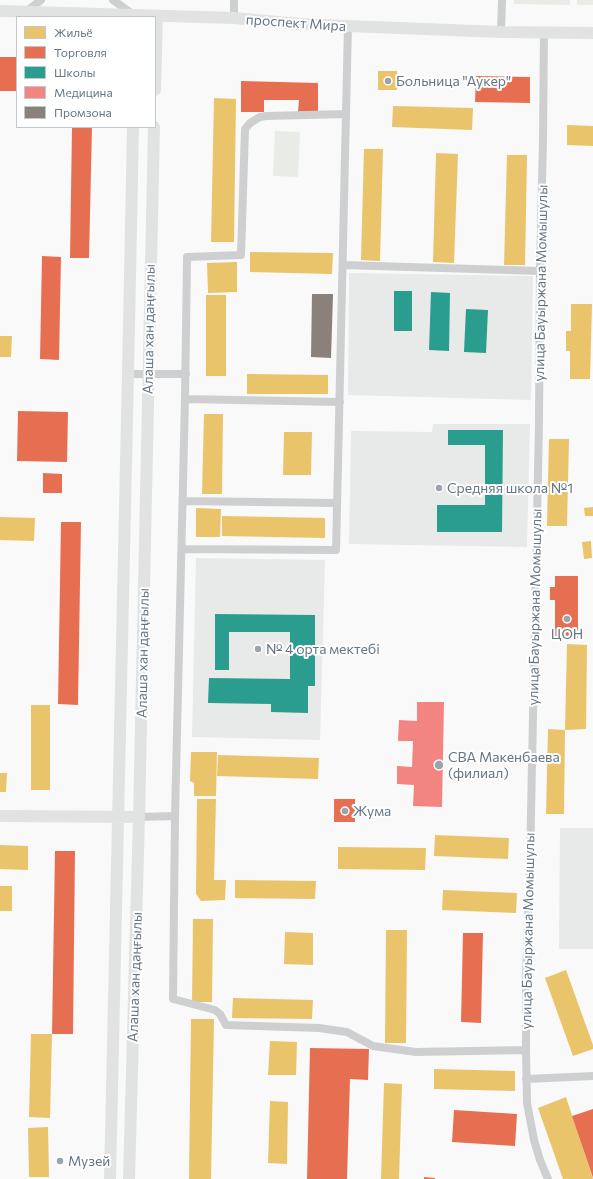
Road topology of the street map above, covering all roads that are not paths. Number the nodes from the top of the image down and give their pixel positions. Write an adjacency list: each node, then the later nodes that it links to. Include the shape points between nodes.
1 (42, 0): 6 (street)
2 (113, 0): 7 (street)
3 (234, 0): 9 (street)
4 (502, 0): 11 (street)
5 (0, 11): 6 (main road, проспект Мира)
6 (27, 11): 7 (main road, проспект Мира)
7 (134, 16): 8 (main road, проспект Мира)
8 (157, 16): 9 (main road, проспект Мира); 14 (main road)
9 (234, 18): 10 (main road, проспект Мира)
10 (348, 26): 11 (main road, проспект Мира); 15 (street)
11 (501, 32): 12 (main road, проспект Мира)
12 (544, 32): 13 (main road, проспект Мира); 19 (street, улица Бауыржана Момышулы)
13 (593, 34)
14 (156, 53)
15 (346, 114): 18 (street); 21 (street, via 266,116 254,120 245,129 241,255 187,257)
16 (133, 128): 20 (main road, Алаша хан даңғылы)
17 (154, 128): 22 (main road, Алаша хан даңғылы)
18 (343, 265): 19 (street); 24 (street)
19 (540, 271): 32 (street, улица Бауыржана Момышулы)
20 (128, 374): 22 (street); 29 (main road, Алаша хан даңғылы)
21 (186, 374): 22 (street); 23 (street)
22 (148, 375): 31 (main road, Алаша хан даңғылы)
23 (185, 399): 24 (street); 25 (street)
24 (340, 402): 26 (street)
25 (183, 501): 26 (street); 27 (street)
26 (337, 503): 27 (street, via 336,550)
27 (182, 548): 30 (street)
28 (0, 816): 29 (main road)
29 (119, 816): 31 (main road); 35 (main road, Алаша хан даңғылы)
30 (175, 816): 31 (street); 32 (street, via 173,1000 215,1010 226,1025 319,1028 347,1032 373,1046 416,1052)
31 (139, 817): 36 (main road, Алаша хан даңғылы)
32 (526, 1050): 34 (street, улица Бауыржана Момышулы)
33 (593, 1076): 34 (street)
34 (526, 1079): 37 (street, улица Бауыржана Момышулы, via 527,1103 534,1140)
35 (110, 1179)
36 (129, 1179)
37 (548, 1179)

